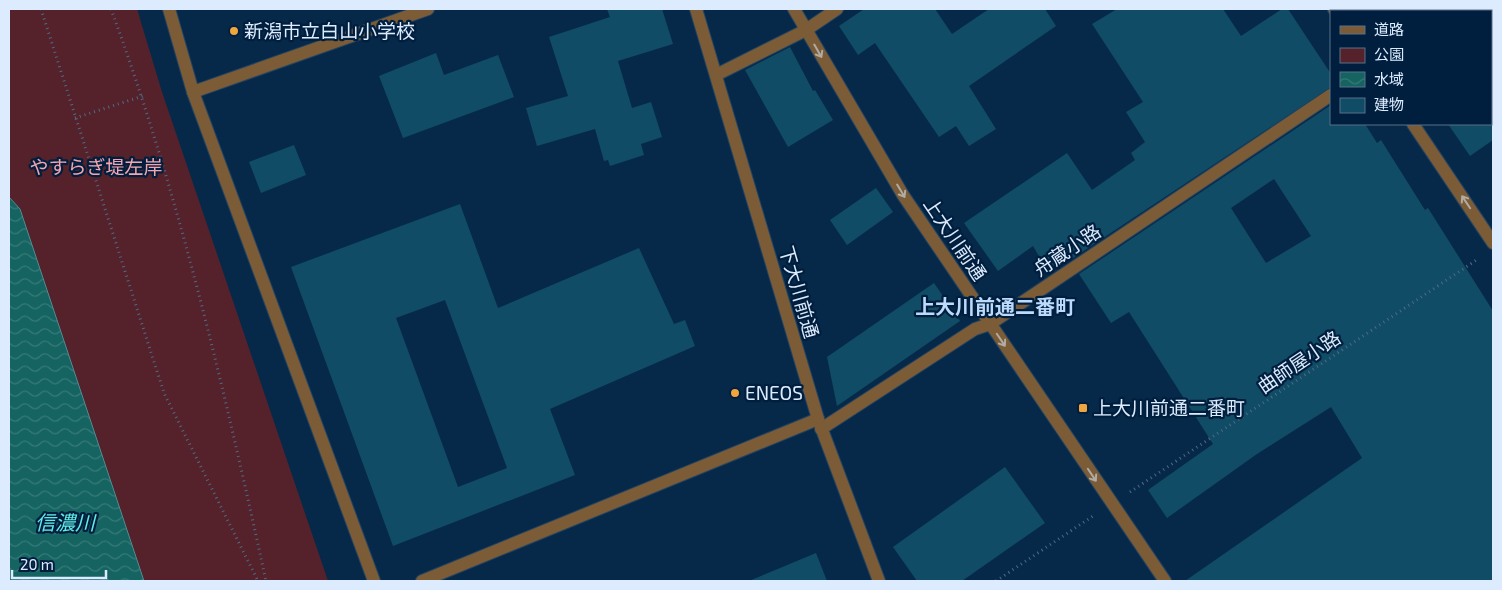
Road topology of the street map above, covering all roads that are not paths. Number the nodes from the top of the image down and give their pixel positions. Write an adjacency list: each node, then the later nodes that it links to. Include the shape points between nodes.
1 (168, 9): 8 (street)
2 (428, 9): 8 (street)
3 (696, 9): 7 (street, 下大川前通)
4 (794, 9): 6 (street, 上大川前通)
5 (837, 9): 6 (street)
6 (806, 30): 7 (street); 12 (street, 上大川前通, one-way to 12, via 903,195)
7 (716, 75): 13 (street, 下大川前通)
8 (193, 92): 14 (street)
9 (1330, 96): 12 (street, 舟蔵小路)
10 (1414, 125): 11 (street, one-way to 10)
11 (1493, 243)
12 (990, 324): 13 (street, 舟蔵小路, via 975,329); 17 (street, 上大川前通, one-way to 17)
13 (819, 424): 15 (street, 舟蔵小路); 16 (street, 下大川前通)
14 (374, 581)
15 (422, 581)
16 (879, 581)
17 (1165, 581)

